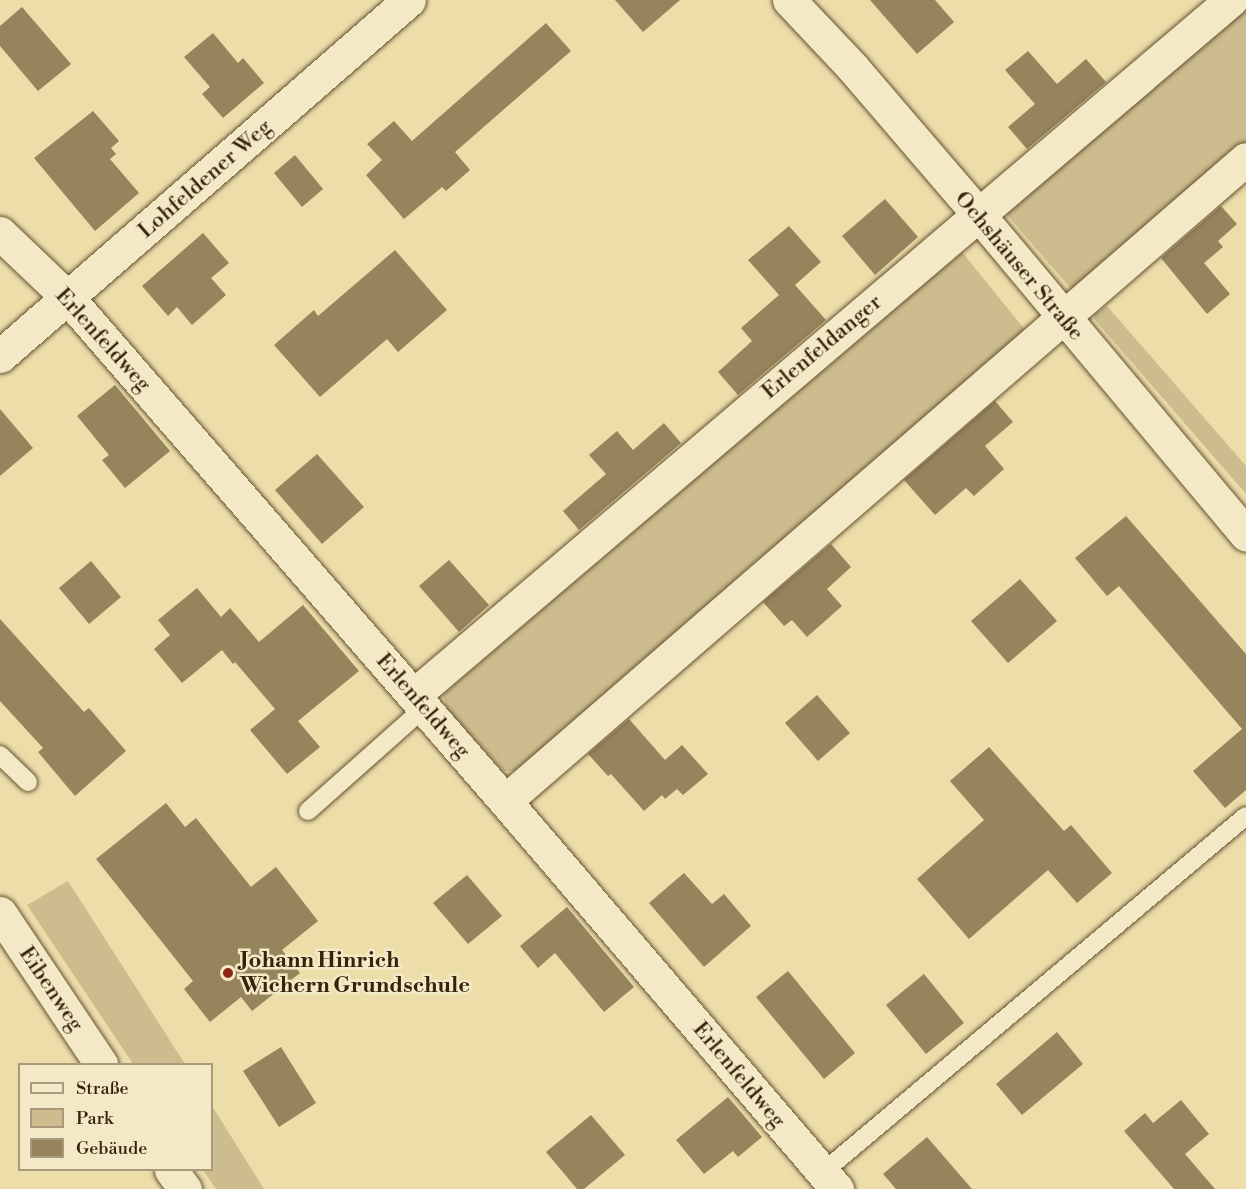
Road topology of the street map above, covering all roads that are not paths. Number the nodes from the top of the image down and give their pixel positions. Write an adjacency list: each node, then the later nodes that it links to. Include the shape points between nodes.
1 (409, 0): 7 (street, Lohfeldener Weg)
2 (789, 0): 5 (street, Ochshäuser Straße)
3 (1231, 0): 5 (street, Erlenfeldanger)
4 (1246, 159): 8 (street)
5 (978, 214): 8 (street, Ochshäuser Straße); 11 (street, Erlenfeldanger)
6 (0, 232): 7 (street, Erlenfeldweg)
7 (68, 298): 9 (street, Lohfeldener Weg); 11 (street, Erlenfeldweg)
8 (1062, 318): 10 (street, Ochshäuser Straße); 14 (street)
9 (0, 356)
10 (1246, 535)
11 (419, 702): 14 (street, Erlenfeldweg); 15 (lane)
12 (0, 755): 13 (lane)
13 (28, 782)
14 (505, 801): 20 (street, Erlenfeldweg)
15 (308, 811)
16 (1246, 816): 20 (lane)
17 (0, 913): 18 (street, Eibenweg)
18 (100, 1063)
19 (172, 1171): 21 (street)
20 (830, 1181)
21 (184, 1189)

